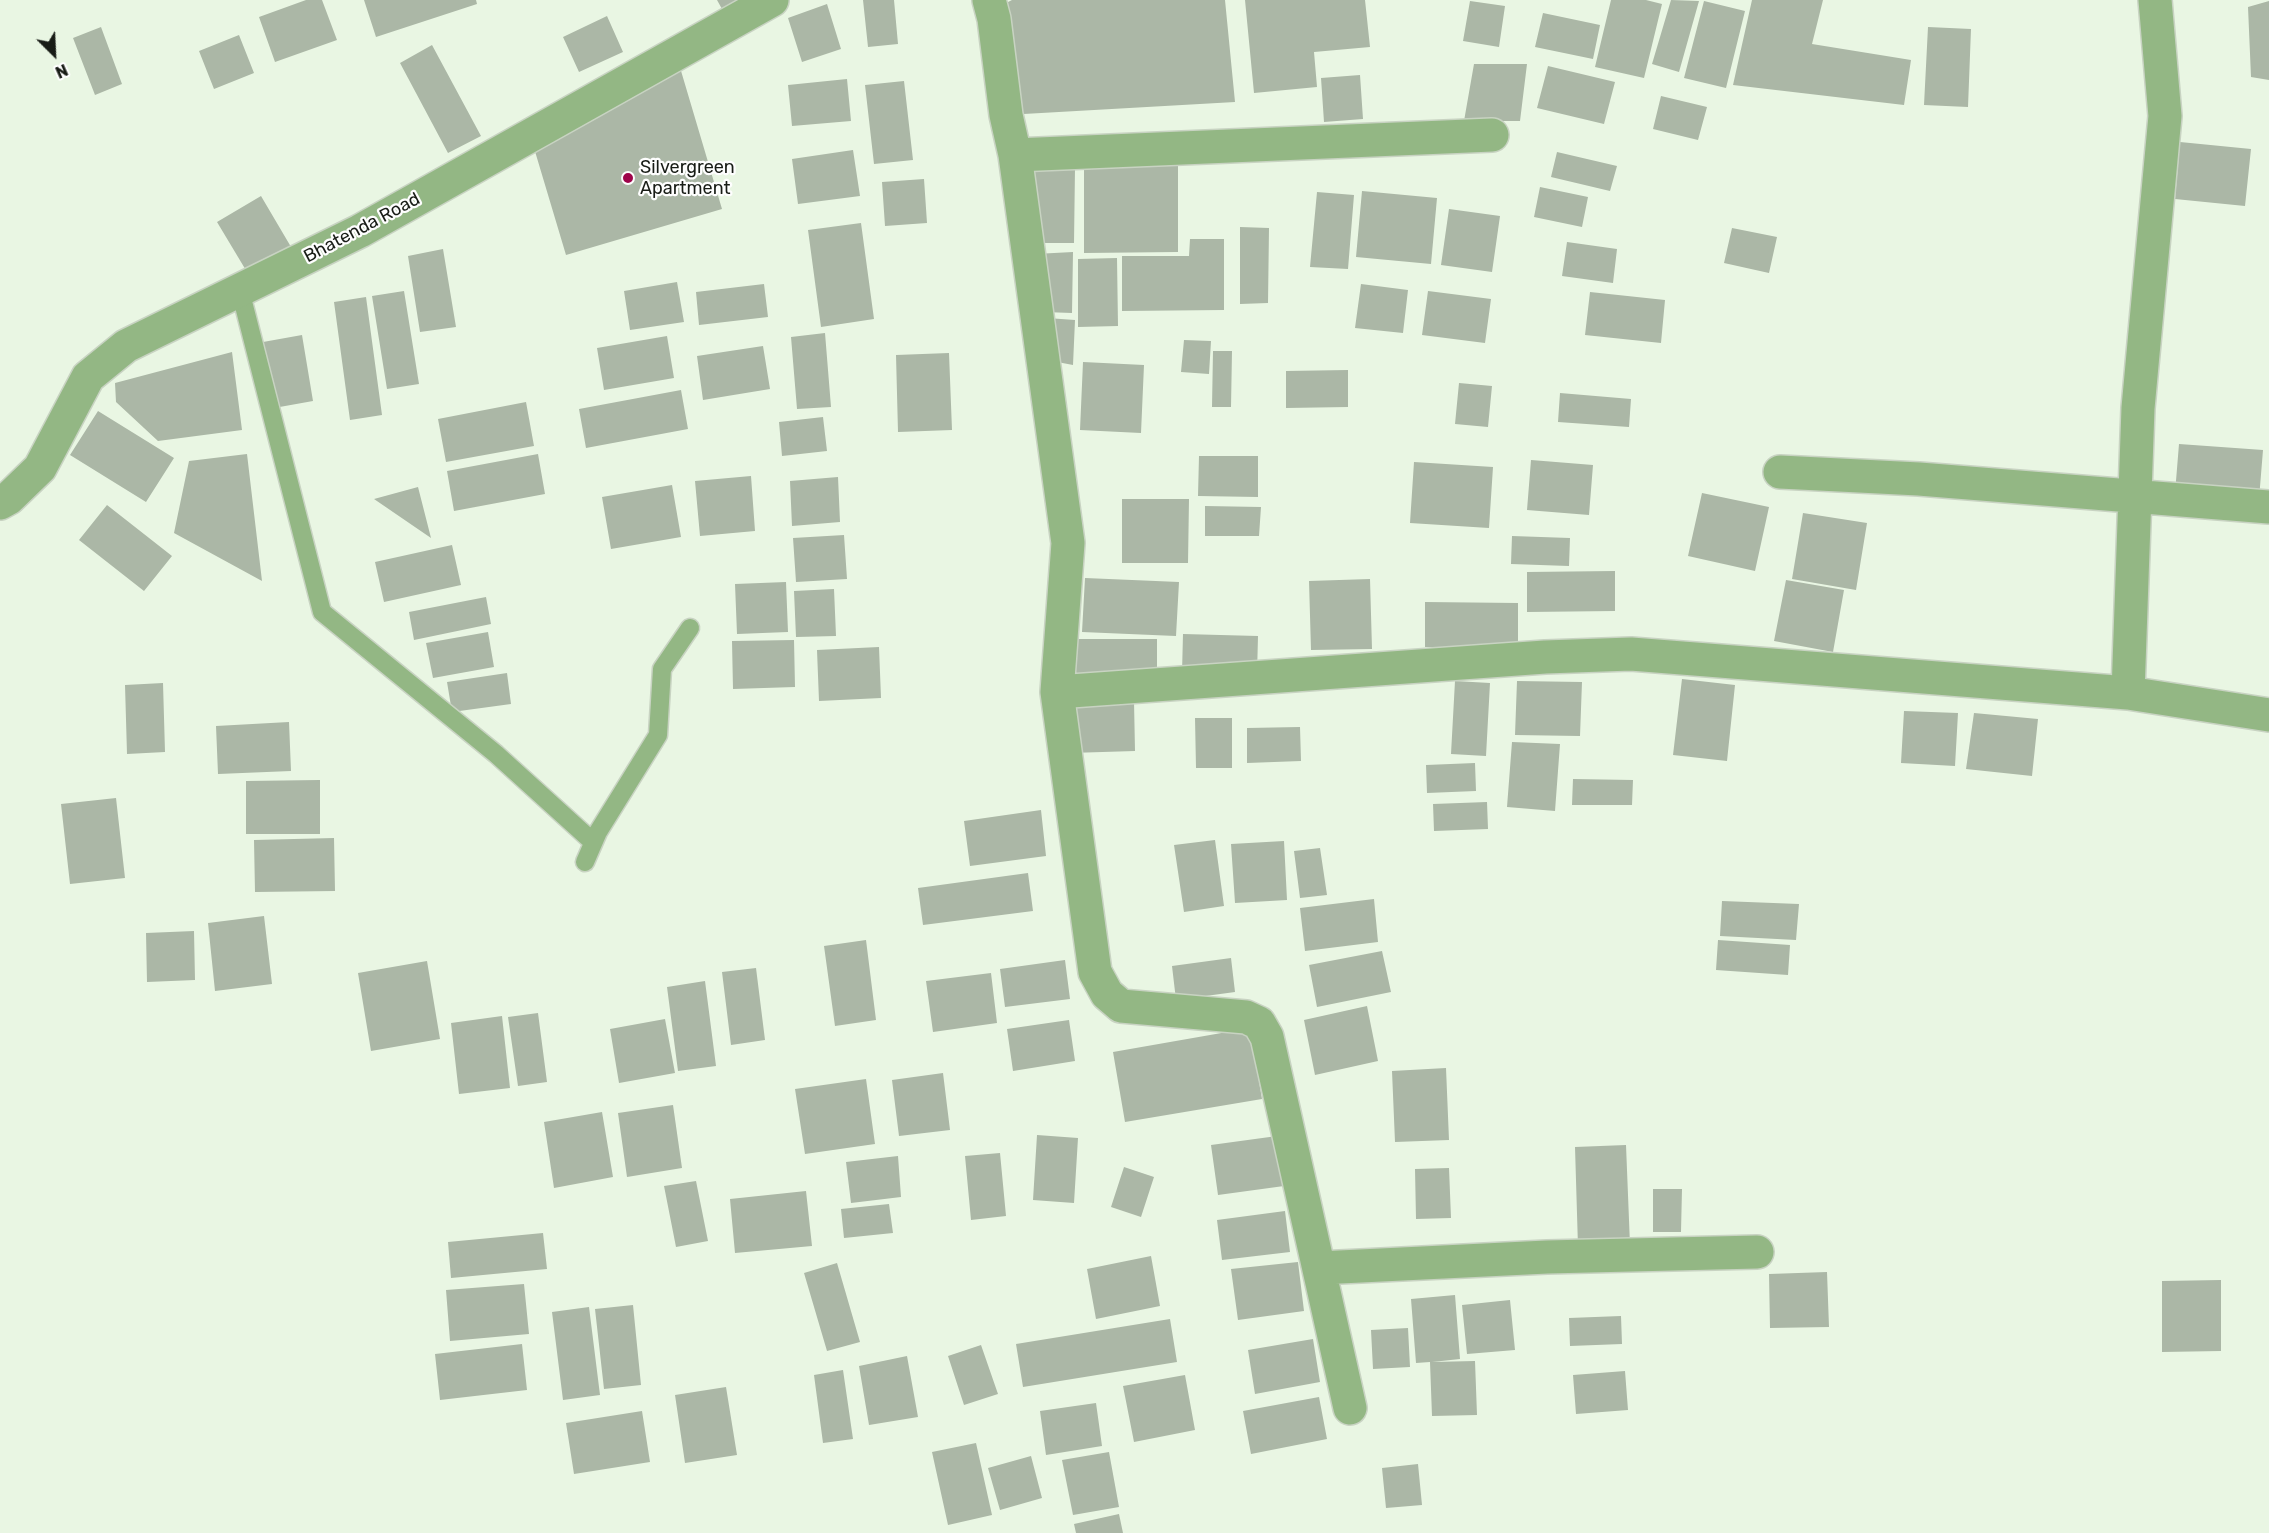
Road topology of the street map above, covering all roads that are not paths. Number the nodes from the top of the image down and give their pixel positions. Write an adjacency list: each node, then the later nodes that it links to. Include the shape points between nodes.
1 (772, 0): 6 (street, Bhatenda Road, via 360,231)
2 (989, 0): 5 (street)
3 (2155, 0): 8 (street, via 2165,116 2138,408)
4 (1492, 135): 5 (street)
5 (1016, 155): 12 (street, via 1068,543)
6 (240, 290): 9 (street, Bhatenda Road, via 126,346 87,377 40,468); 15 (lane, via 322,612 496,754)
7 (1780, 472): 8 (street, via 1918,479)
8 (2137, 498): 10 (street); 13 (street)
9 (0, 503)
10 (2269, 507)
11 (690, 628): 15 (lane, via 662,669 658,735)
12 (1057, 692): 13 (street, via 1533,657 1631,654); 18 (street, via 1095,972 1107,994 1121,1006 1246,1017 1259,1023 1267,1036)
13 (2128, 693): 14 (street)
14 (2269, 716)
15 (593, 842): 16 (lane)
16 (585, 862)
17 (1757, 1252): 18 (street)
18 (1319, 1268): 19 (street)
19 (1350, 1408)

